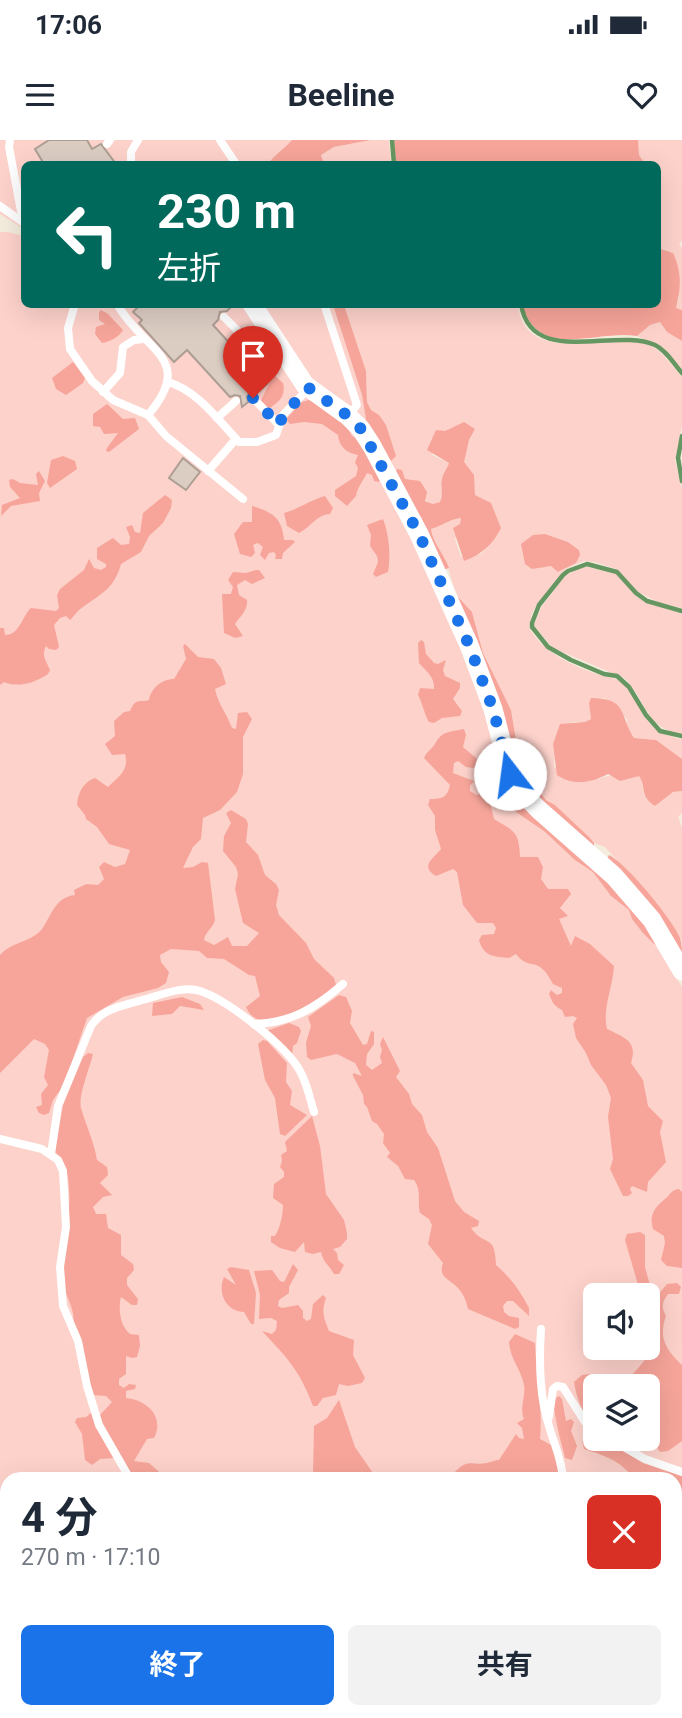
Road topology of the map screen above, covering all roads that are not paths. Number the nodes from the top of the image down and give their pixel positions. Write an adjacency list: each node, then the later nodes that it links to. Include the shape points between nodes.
1 (10, 140): 6 (lane)
2 (138, 140): 4 (lane)
3 (220, 140): 5 (lane)
4 (131, 161)
5 (234, 161)
6 (21, 205)
7 (0, 206): 8 (lane)
8 (21, 218)
9 (74, 308): 18 (lane, via 68,328 70,349)
10 (120, 308): 14 (lane)
11 (255, 308): 15 (street)
12 (325, 308): 22 (lane, via 357,405)
13 (224, 317): 15 (lane, via 255,348)
14 (144, 339): 16 (lane, via 166,362); 18 (lane, via 123,347 120,373)
15 (275, 340): 17 (street)
16 (168, 382): 21 (lane); 23 (lane, via 187,390)
17 (309, 388): 22 (street); 24 (lane)
18 (103, 392): 21 (lane)
19 (253, 398): 24 (lane)
20 (236, 401): 23 (lane)
21 (148, 415): 26 (lane)
22 (348, 416): 28 (street, via 372,446 419,534 469,645 517,787 614,876 652,920)
23 (217, 418): 25 (lane)
24 (279, 425): 25 (lane, via 276,435 268,439 247,443)
25 (236, 439): 26 (lane)
26 (208, 471): 27 (lane)
27 (243, 499)
28 (682, 971)
29 (343, 984): 30 (lane, via 305,1013)
30 (254, 1024): 31 (lane, via 301,1072); 33 (lane, via 191,990 97,1016 58,1106)
31 (314, 1112)
32 (0, 1139): 33 (lane)
33 (51, 1154): 38 (lane, via 63,1171 63,1306 78,1341 99,1425)
34 (541, 1329): 36 (lane, via 540,1368)
35 (583, 1417): 36 (lane, via 563,1387 557,1386 551,1395)
36 (549, 1427): 39 (lane)
37 (631, 1451): 40 (lane)
38 (126, 1472)
39 (562, 1472)
40 (682, 1472)

